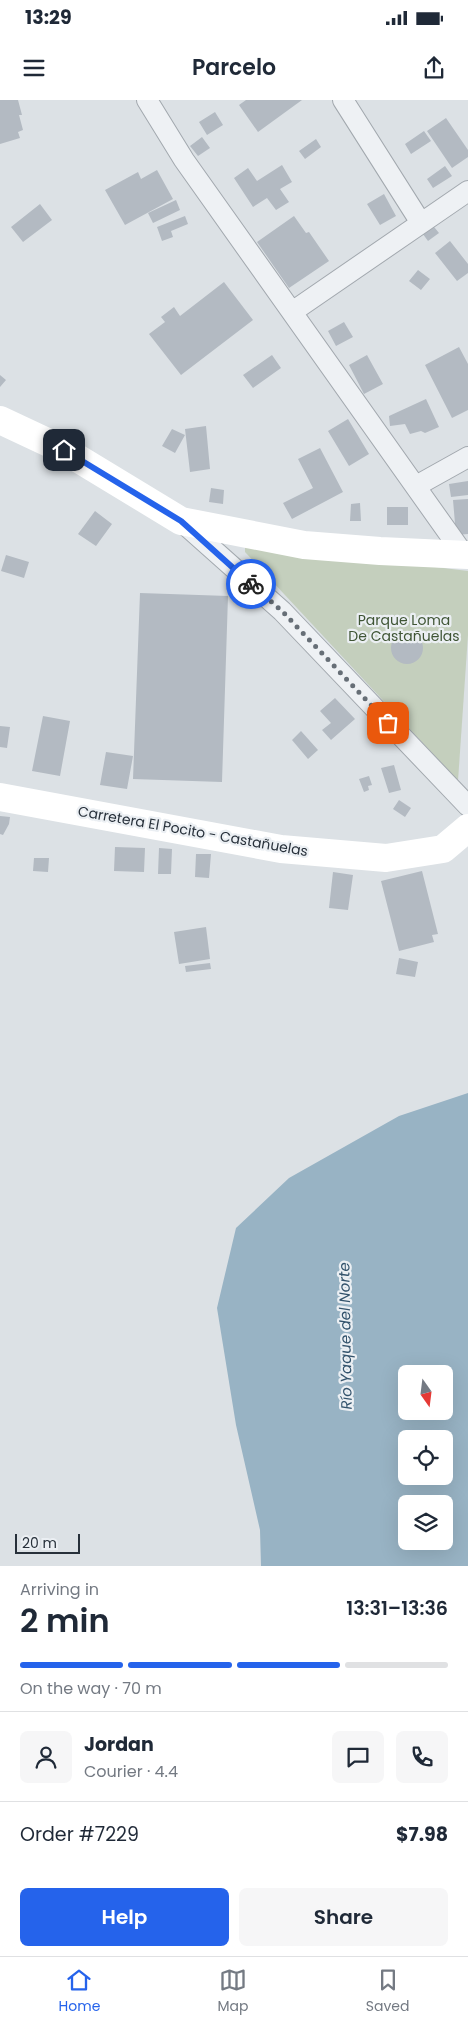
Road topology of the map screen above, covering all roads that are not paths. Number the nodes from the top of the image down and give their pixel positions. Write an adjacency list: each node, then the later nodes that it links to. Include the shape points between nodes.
1 (147, 100): 5 (street, via 184,160)
2 (343, 100): 4 (street)
3 (468, 191): 4 (street)
4 (422, 223): 5 (street)
5 (292, 312): 8 (street)
6 (0, 420): 9 (main road, via 64,450)
7 (468, 457): 8 (street)
8 (416, 486): 10 (street)
9 (181, 521): 10 (main road, via 304,545); 12 (street, via 282,611)
10 (466, 555)
11 (0, 797): 13 (main road, Carretera El Pocito - Castañuelas, via 281,849 386,858 443,849)
12 (468, 806)
13 (468, 828)

